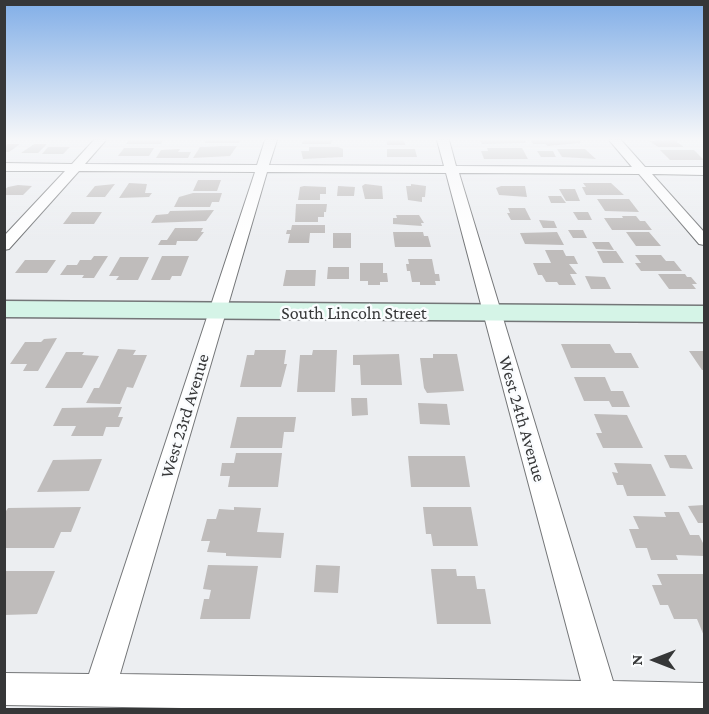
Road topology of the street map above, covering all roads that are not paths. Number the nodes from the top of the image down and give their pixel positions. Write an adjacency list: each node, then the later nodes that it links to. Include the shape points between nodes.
1 (69, 173): 6 (street)
2 (260, 173): 8 (street, West 23rd Avenue)
3 (453, 173): 9 (street, West 24th Avenue)
4 (645, 173): 5 (street)
5 (705, 241)
6 (4, 246)
7 (4, 309): 8 (street, South Lincoln Street)
8 (218, 313): 9 (street, South Lincoln Street); 12 (street, West 23rd Avenue)
9 (492, 313): 10 (street, South Lincoln Street); 13 (street, West 24th Avenue)
10 (705, 314)
11 (4, 689): 12 (street)
12 (99, 692): 15 (street)
13 (602, 699): 14 (street); 15 (street)
14 (705, 699)
15 (186, 701)

